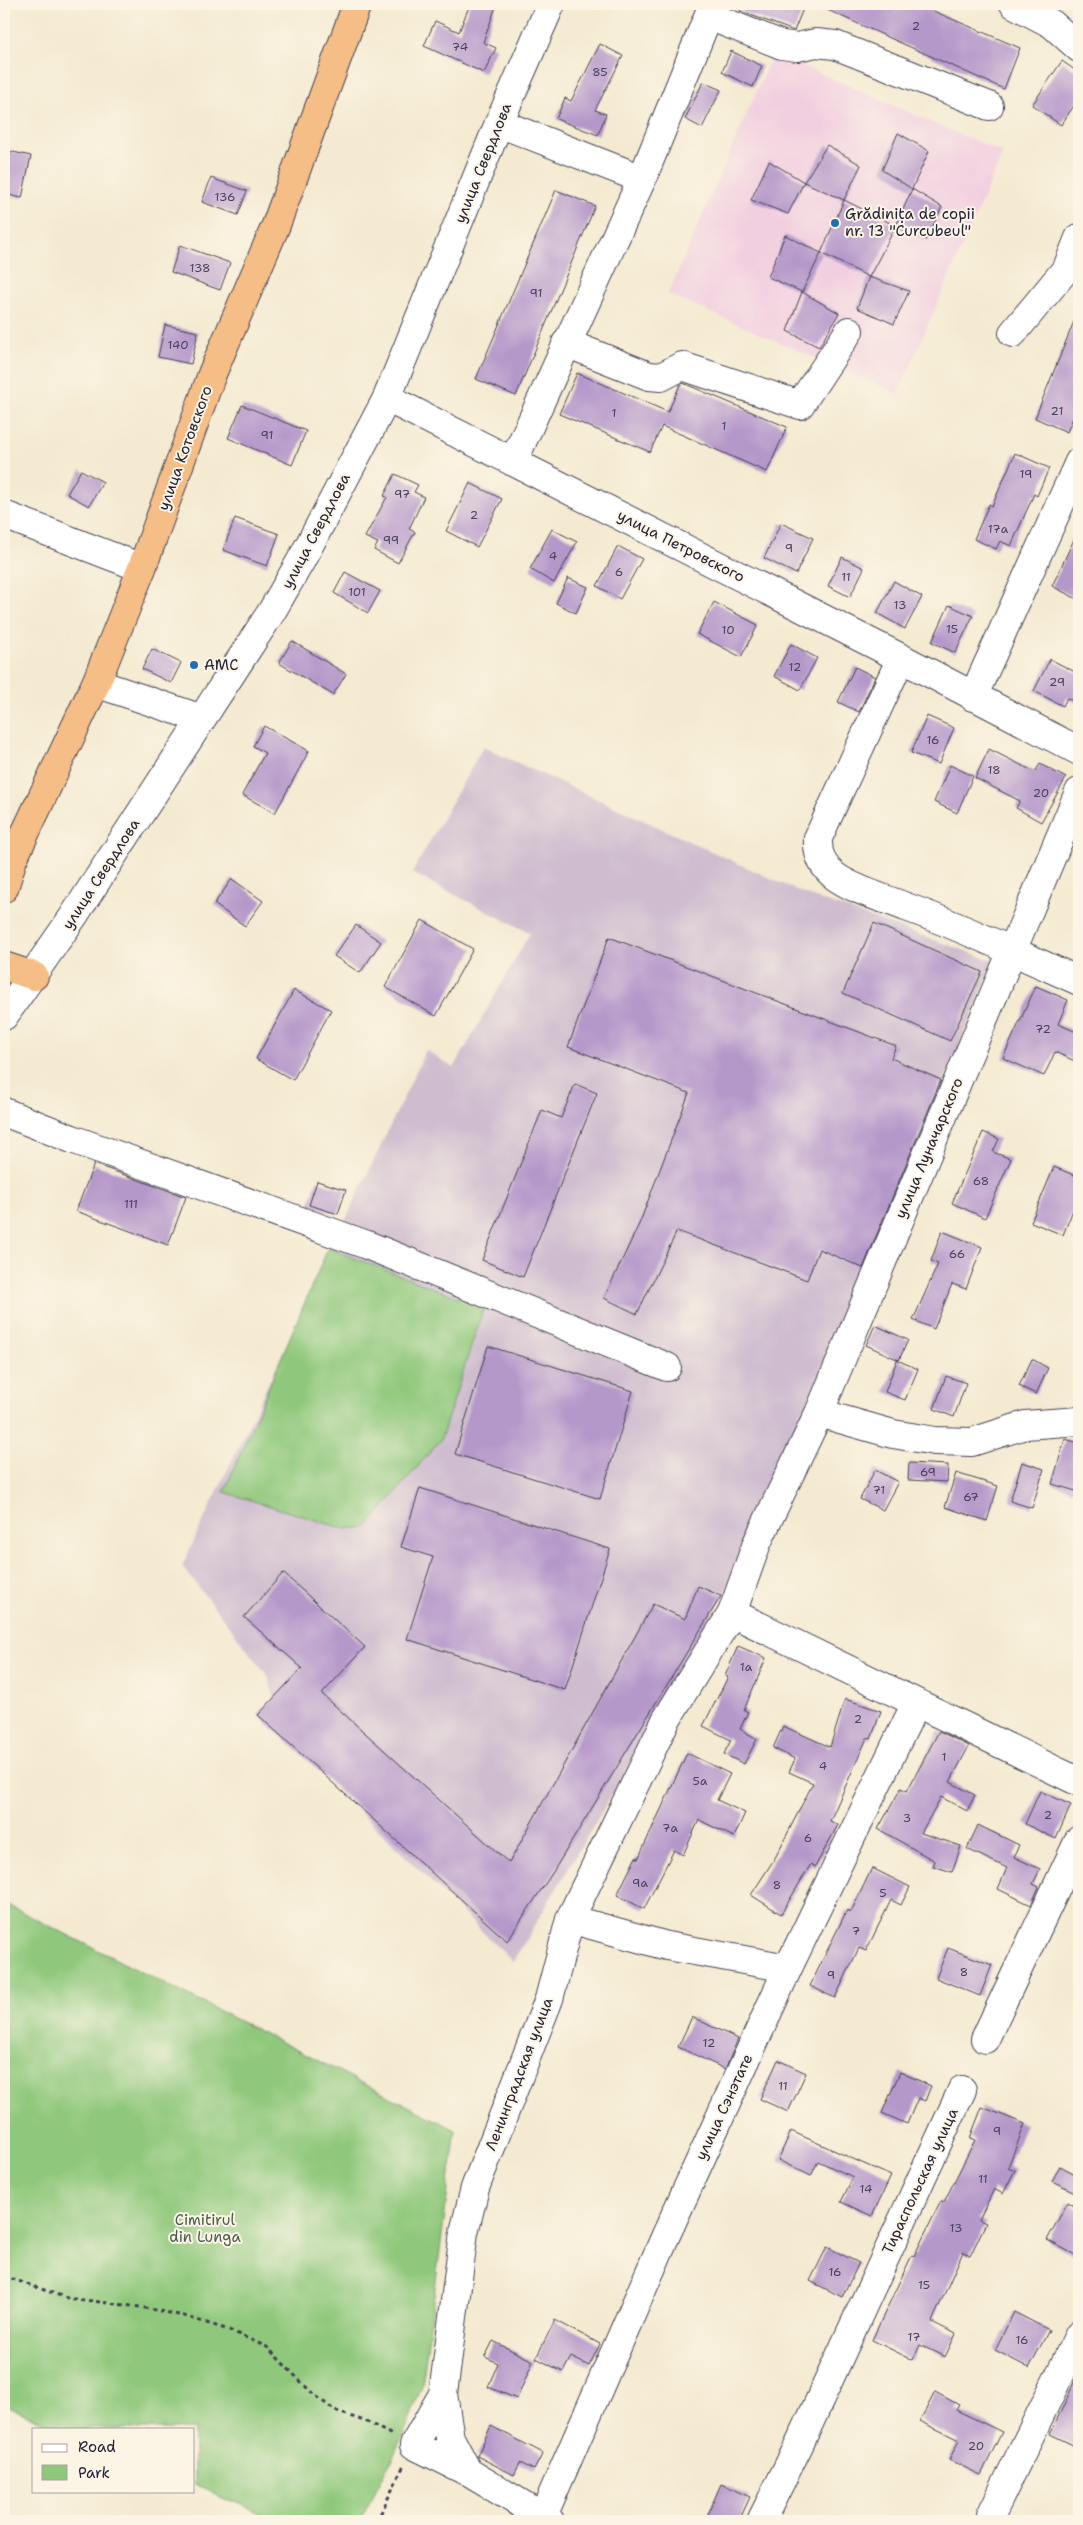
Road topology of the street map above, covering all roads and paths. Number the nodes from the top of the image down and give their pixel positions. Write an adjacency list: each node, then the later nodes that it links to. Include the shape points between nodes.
1 (357, 4): 17 (highway, улица Котовского, via 276,225 212,374)
2 (551, 4): 7 (street, улица Свердлова)
3 (1014, 4): 5 (street, via 1052,24)
4 (711, 10): 6 (street, via 782,45 835,45); 8 (street)
5 (1079, 48)
6 (989, 106)
7 (499, 123): 8 (street); 13 (street, улица Свердлова)
8 (642, 179): 12 (street)
9 (1079, 238): 11 (street, via 1067,268)
10 (849, 331): 12 (street, via 800,405 682,366 661,377 649,376)
11 (1013, 333)
12 (566, 343): 14 (street)
13 (387, 398): 14 (street, улица Петровского); 21 (street, улица Свердлова, via 281,596)
14 (513, 462): 18 (street, улица Петровского)
15 (1079, 462): 20 (street)
16 (4, 515): 17 (street)
17 (142, 568): 19 (highway, улица Котовского)
18 (901, 658): 20 (street, улица Петровского); 26 (street, via 818,838 817,852 824,866 836,877)
19 (96, 683): 21 (street); 24 (highway, улица Котовского)
20 (973, 697): 22 (street, улица Петровского)
21 (202, 719): 28 (street, улица Свердлова)
22 (1079, 751)
23 (1079, 792): 26 (street, улица Луначарского)
24 (8, 854): 25 (highway, улица Котовского)
25 (4, 888)
26 (1012, 951): 29 (street); 33 (street, улица Луначарского)
27 (4, 966): 28 (highway)
28 (34, 976): 30 (street, улица Свердлова)
29 (1079, 981)
30 (4, 1016)
31 (4, 1112): 32 (street, via 367,1245)
32 (667, 1368)
33 (819, 1413): 34 (street, via 892,1434 972,1442 1025,1425); 35 (street, улица Луначарского, via 756,1543)
34 (1079, 1421)
35 (732, 1614): 36 (street); 39 (street, Ленинградская улица, via 666,1720)
36 (916, 1703): 37 (street); 40 (street, улица Сэнэтате)
37 (1079, 1782)
38 (1079, 1840): 41 (street)
39 (570, 1919): 40 (street, via 667,1946); 45 (street, Ленинградская улица, via 549,1999 475,2188 464,2232)
40 (788, 1968): 49 (street, улица Сэнэтате, via 666,2235)
41 (985, 2039)
42 (962, 2090): 51 (street, Тираспольская улица)
43 (4, 2276): 46 (path, via 68,2298 140,2307 229,2330 267,2347 310,2391 335,2411 367,2422)
44 (1079, 2336): 48 (street)
45 (443, 2394): 46 (street); 47 (street, Ленинградская улица, via 450,2438)
46 (414, 2445): 47 (street); 50 (path)
47 (468, 2472): 49 (street)
48 (991, 2515)
49 (547, 2519)
50 (377, 2521)
51 (761, 2521)

